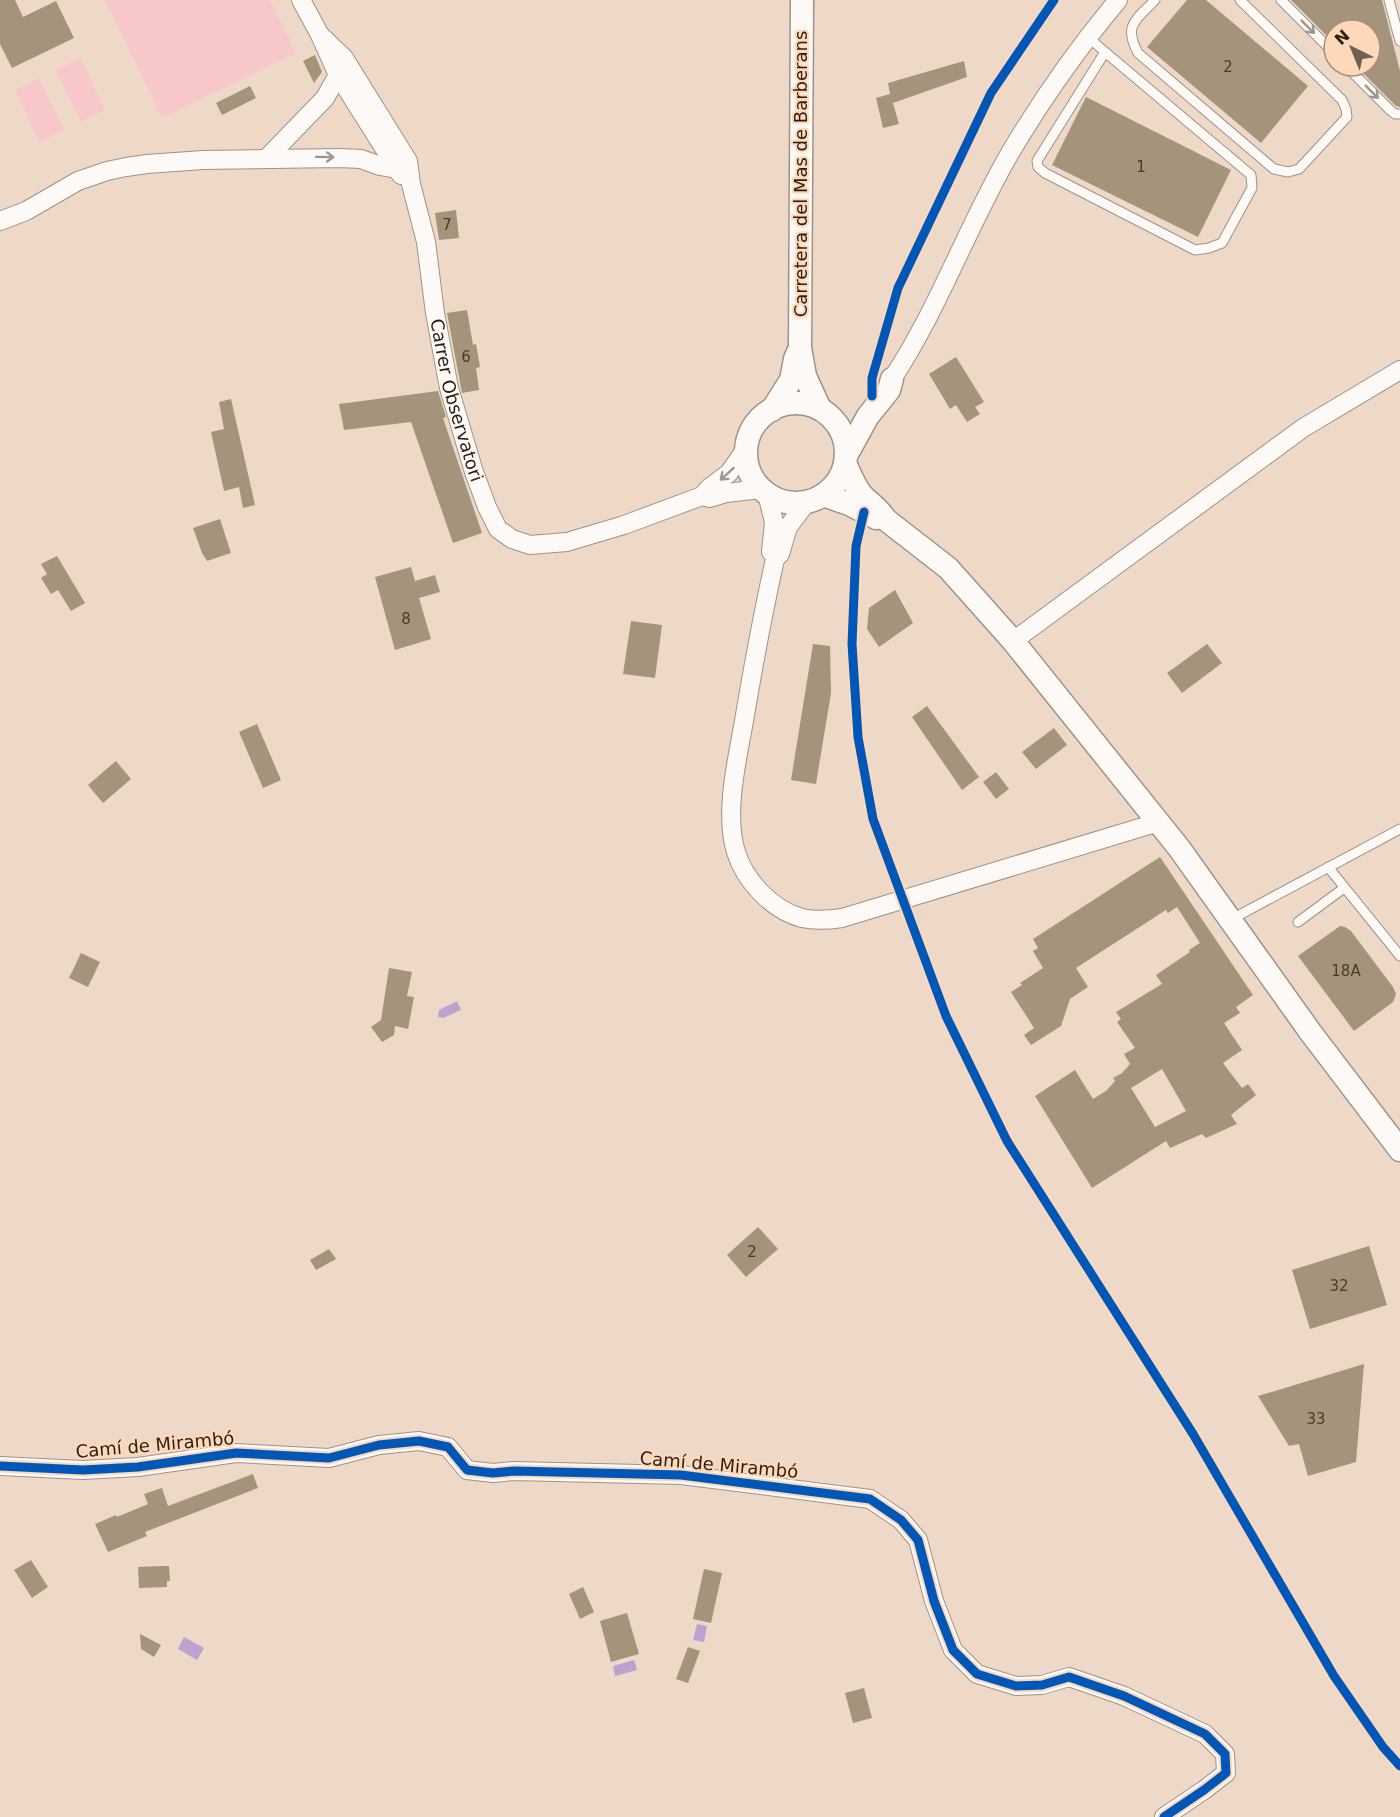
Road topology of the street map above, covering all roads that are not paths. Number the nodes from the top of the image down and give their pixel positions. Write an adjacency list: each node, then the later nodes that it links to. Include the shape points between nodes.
1 (301, 0): 8 (street, Carrer Observatori)
2 (802, 0): 23 (street, Carretera del Mas de Barberans)
3 (1118, 0): 9 (street)
4 (1155, 0): 5 (lane, via 1132,24 1131,39 1138,52 1274,170 1299,169 1347,117 1346,109 1342,100)
5 (1240, 0)
6 (1281, 0): 10 (lane, one-way to 10)
7 (1389, 0): 11 (lane)
8 (320, 35): 14 (street, Carrer Observatori); 15 (street, via 344,58)
9 (1088, 37): 12 (lane); 25 (street, via 1010,154 927,320)
10 (1322, 41)
11 (1400, 41)
12 (1105, 52): 12 (lane, via 1251,175 1252,188 1222,243 1195,250 1038,167 1037,160)
13 (1358, 78): 16 (lane, one-way to 16, via 1390,110)
14 (343, 83): 15 (street, via 356,89 362,104); 17 (street, Carrer Observatori); 18 (street)
15 (377, 111): 17 (street)
16 (1400, 114)
17 (385, 137): 19 (street, via 379,151); 20 (street, Carrer Observatori); 21 (street, via 408,161)
18 (266, 159): 19 (street, one-way to 19); 22 (street, via 174,161 107,171 78,181)
19 (361, 159): 20 (street)
20 (397, 169): 21 (street, Carrer Observatori)
21 (411, 184): 31 (street, Carrer Observatori, via 426,242 449,388 474,472 498,529 530,545 567,542)
22 (0, 221)
23 (800, 348): 26 (street, via 787,389); 27 (street, via 805,376)
24 (1400, 370): 35 (street, via 1303,428)
25 (892, 380): 27 (street, via 857,407); 29 (street)
26 (772, 410): 27 (street, via 801,404); 28 (street, via 755,425)
27 (824, 412): 29 (street, via 842,433)
28 (747, 447): 30 (street, via 749,470); 31 (street, one-way to 31, via 729,474)
29 (846, 460): 32 (street, via 837,482); 33 (street, via 856,487)
30 (764, 491): 31 (street); 32 (street, via 791,503); 34 (street, via 774,522 771,553)
31 (702, 496)
32 (815, 499): 33 (street, via 849,504); 34 (street, via 789,527)
33 (885, 519): 35 (street, via 948,568)
34 (775, 559): 36 (street, via 734,787 732,832 736,853 749,878 774,904 802,918 843,918)
35 (1013, 640): 36 (street)
36 (1159, 822): 40 (street)
37 (1400, 829): 38 (lane)
38 (1328, 867): 39 (lane); 40 (lane)
39 (1344, 888): 41 (lane); 42 (lane)
40 (1230, 920): 43 (street)
41 (1298, 922)
42 (1400, 956)
43 (1400, 1150)
44 (0, 1466): 45 (street, Camí de Mirambó, via 82,1470 138,1467 236,1453 328,1458 379,1445 419,1441 448,1447 467,1470 681,1475 870,1499 901,1520 918,1540 934,1601 953,1650 977,1674 1016,1686 1042,1686 1069,1677 1124,1696 1205,1734 1225,1754 1226,1773)
45 (1164, 1817)

